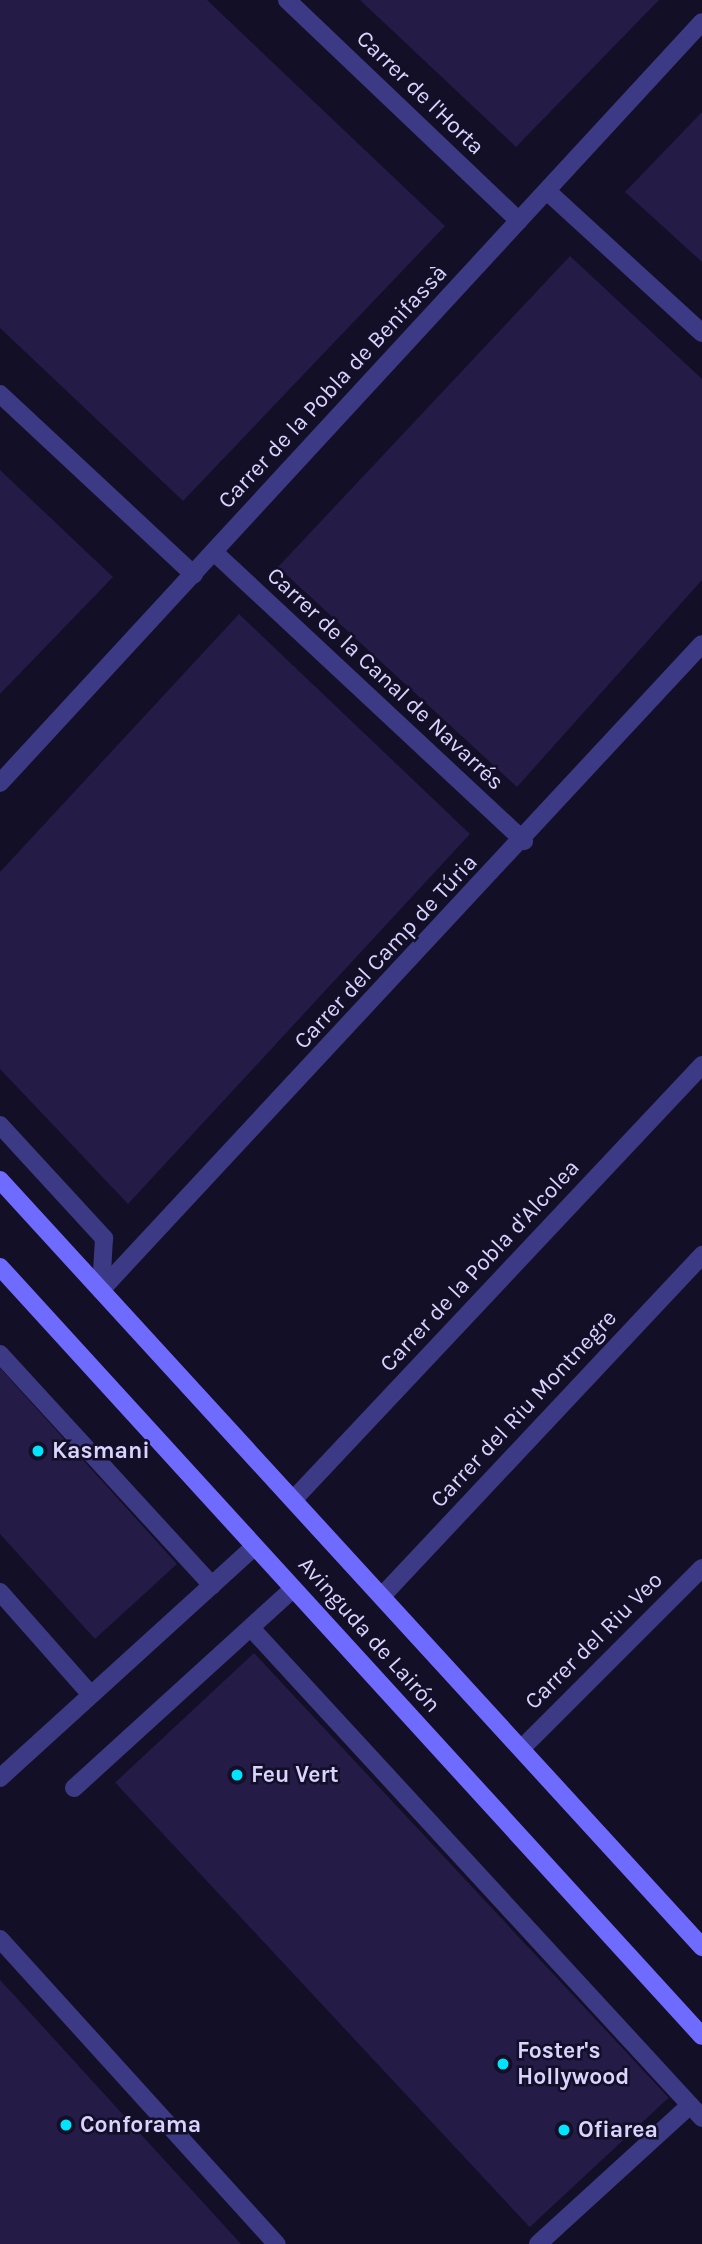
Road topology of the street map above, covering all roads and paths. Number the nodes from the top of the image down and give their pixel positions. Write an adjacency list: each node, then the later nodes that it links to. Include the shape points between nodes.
1 (288, 0): 4 (street, Carrer de l'Horta)
2 (702, 23): 3 (street, Carrer de la Pobla de Benifassà)
3 (547, 191): 4 (street, Carrer de la Pobla de Benifassà); 5 (street)
4 (519, 221): 7 (street, Carrer de la Pobla de Benifassà)
5 (702, 333)
6 (0, 394): 8 (street)
7 (214, 552): 8 (street, Carrer de la Pobla de Benifassà); 11 (street, Carrer de la Canal de Navarrés)
8 (194, 575): 10 (street, Carrer de la Pobla de Benifassà)
9 (702, 644): 11 (street, Carrer del Camp de Túria)
10 (0, 783)
11 (524, 841): 17 (street, Carrer del Camp de Túria)
12 (699, 1073): 19 (street, Carrer de la Pobla d'Alcolea)
13 (0, 1125): 17 (street, via 104,1238)
14 (0, 1180): 17 (street, Avinguda de Lairón)
15 (702, 1255): 25 (street, Carrer del Riu Montnegre)
16 (0, 1267): 20 (street, Avinguda de Lairón)
17 (102, 1290): 19 (street, Avinguda de Lairón)
18 (0, 1354): 22 (street)
19 (293, 1500): 25 (street, Avinguda de Lairón)
20 (254, 1547): 22 (street); 23 (street, Avinguda de Lairón)
21 (702, 1568): 28 (street, Carrer del Riu Veo)
22 (212, 1585): 27 (street)
23 (293, 1589): 26 (street); 33 (street, Avinguda de Lairón)
24 (0, 1592): 27 (street)
25 (382, 1596): 28 (street, Avinguda de Lairón)
26 (251, 1628): 30 (street); 34 (street)
27 (91, 1695): 29 (street)
28 (521, 1749): 32 (street, Avinguda de Lairón)
29 (0, 1778)
30 (74, 1788)
31 (0, 1939): 35 (street)
32 (702, 1947)
33 (702, 2036)
34 (696, 2112): 36 (street)
35 (277, 2244)
36 (538, 2244)

